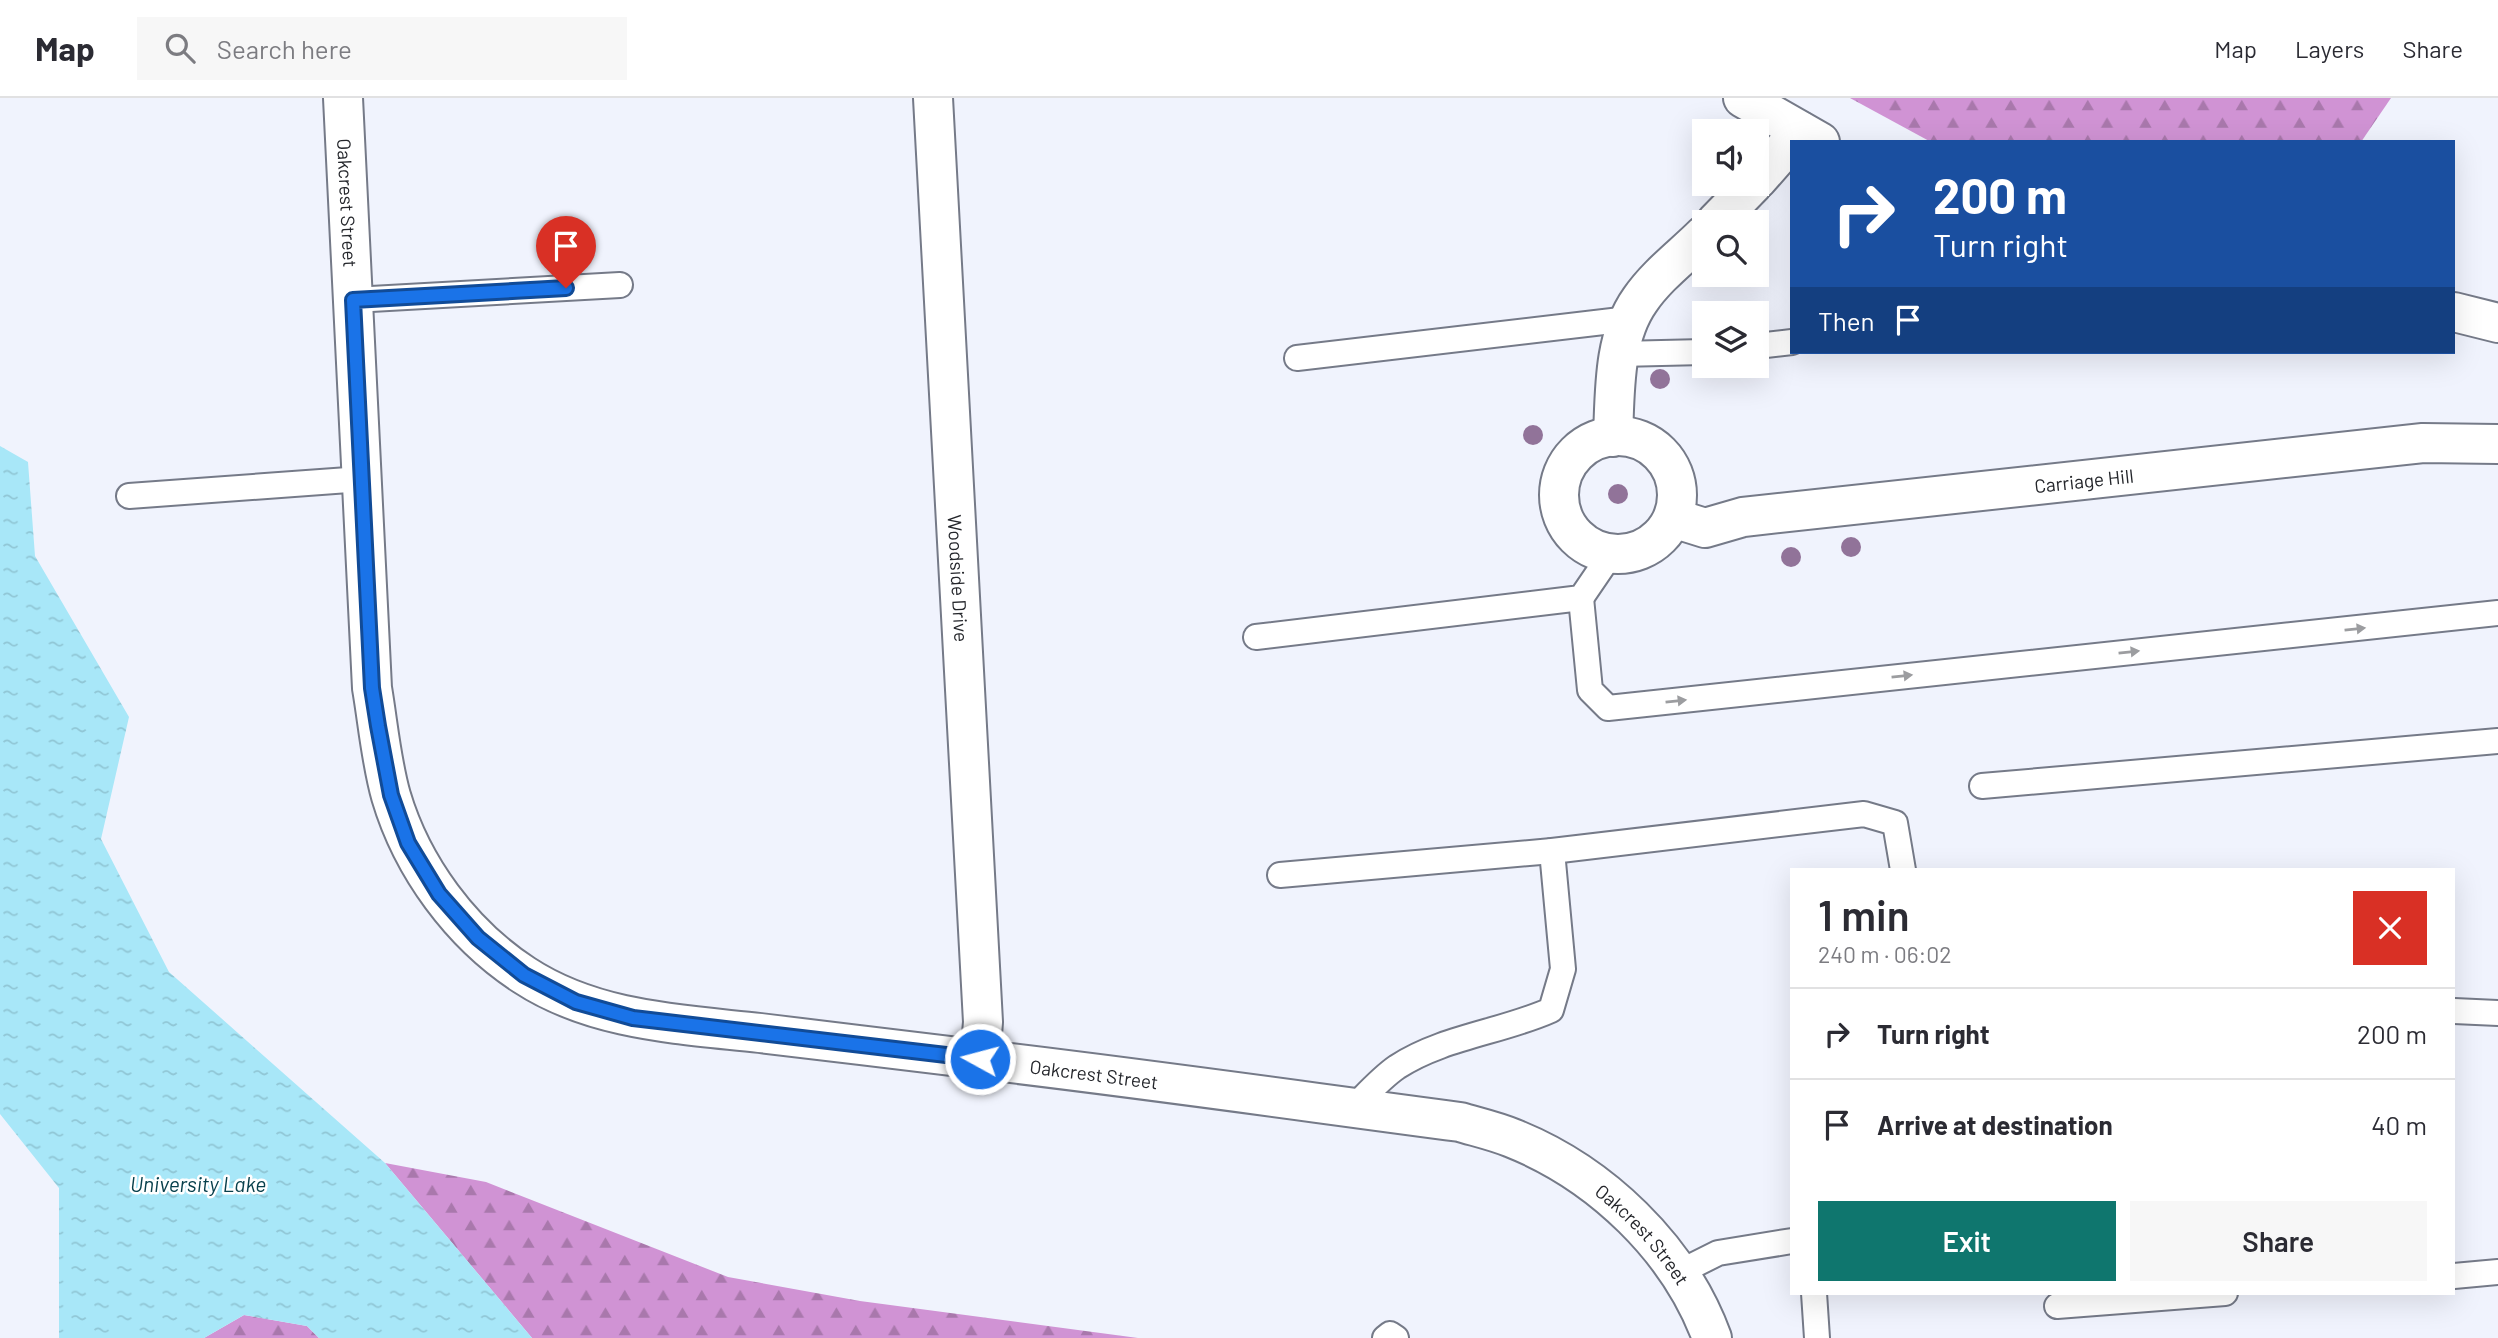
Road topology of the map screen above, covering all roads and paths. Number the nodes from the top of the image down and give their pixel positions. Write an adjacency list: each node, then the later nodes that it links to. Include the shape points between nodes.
1 (343, 98): 11 (street, Oakcrest Street)
2 (933, 98): 35 (street, Woodside Drive, via 983,1023)
3 (1743, 98): 4 (street)
4 (1810, 136)
5 (1790, 153): 6 (street)
6 (1769, 170)
7 (1741, 196): 8 (street)
8 (1728, 210)
9 (1692, 247): 14 (street, via 1640,298)
10 (620, 285): 11 (lane)
11 (353, 300): 21 (street, Oakcrest Street)
12 (2455, 312): 13 (street)
13 (2498, 323)
14 (1624, 336): 17 (lane); 18 (lane); 19 (street)
15 (1790, 342): 16 (lane)
16 (1769, 345)
17 (1692, 350)
18 (1297, 358)
19 (1613, 437): 23 (street, via 1636,438 1655,448 1668,463 1678,496); 24 (street, via 1583,447 1569,462 1559,500 1565,522 1577,538)
20 (2498, 444): 23 (street, Carriage Hill, via 2423,443 1743,517 1705,528)
21 (362, 479): 22 (lane); 35 (street, Oakcrest Street, via 372,688 391,795 408,843 439,894 478,938 524,975 576,1002 633,1018)
22 (129, 496)
23 (1673, 518): 24 (street, via 1662,536 1645,549)
24 (1611, 554): 25 (lane)
25 (1580, 598): 26 (lane, one-way to 26, via 1590,690 1608,708); 27 (lane)
26 (2498, 613)
27 (1255, 637)
28 (2498, 741): 29 (lane)
29 (1982, 786)
30 (1552, 851): 31 (lane, via 1864,814 1895,823); 32 (lane); 36 (lane, via 1563,969 1551,1010 1442,1045 1398,1067)
31 (1903, 868)
32 (1280, 875)
33 (2455, 1011): 34 (lane)
34 (2498, 1013)
35 (980, 1059): 36 (street, Oakcrest Street)
36 (1353, 1108): 39 (street, Oakcrest Street, via 1460,1122 1512,1138 1568,1166 1619,1203)
37 (1790, 1241): 39 (lane, via 1718,1253)
38 (2498, 1272): 40 (lane)
39 (1678, 1273): 46 (street, Oakcrest Street)
40 (2455, 1276)
41 (1814, 1295): 47 (lane)
42 (2199, 1295): 43 (lane)
43 (2057, 1306)
44 (1385, 1338): 45 (lane, via 1391,1334)
45 (1396, 1338)
46 (1712, 1338)
47 (1817, 1338)

